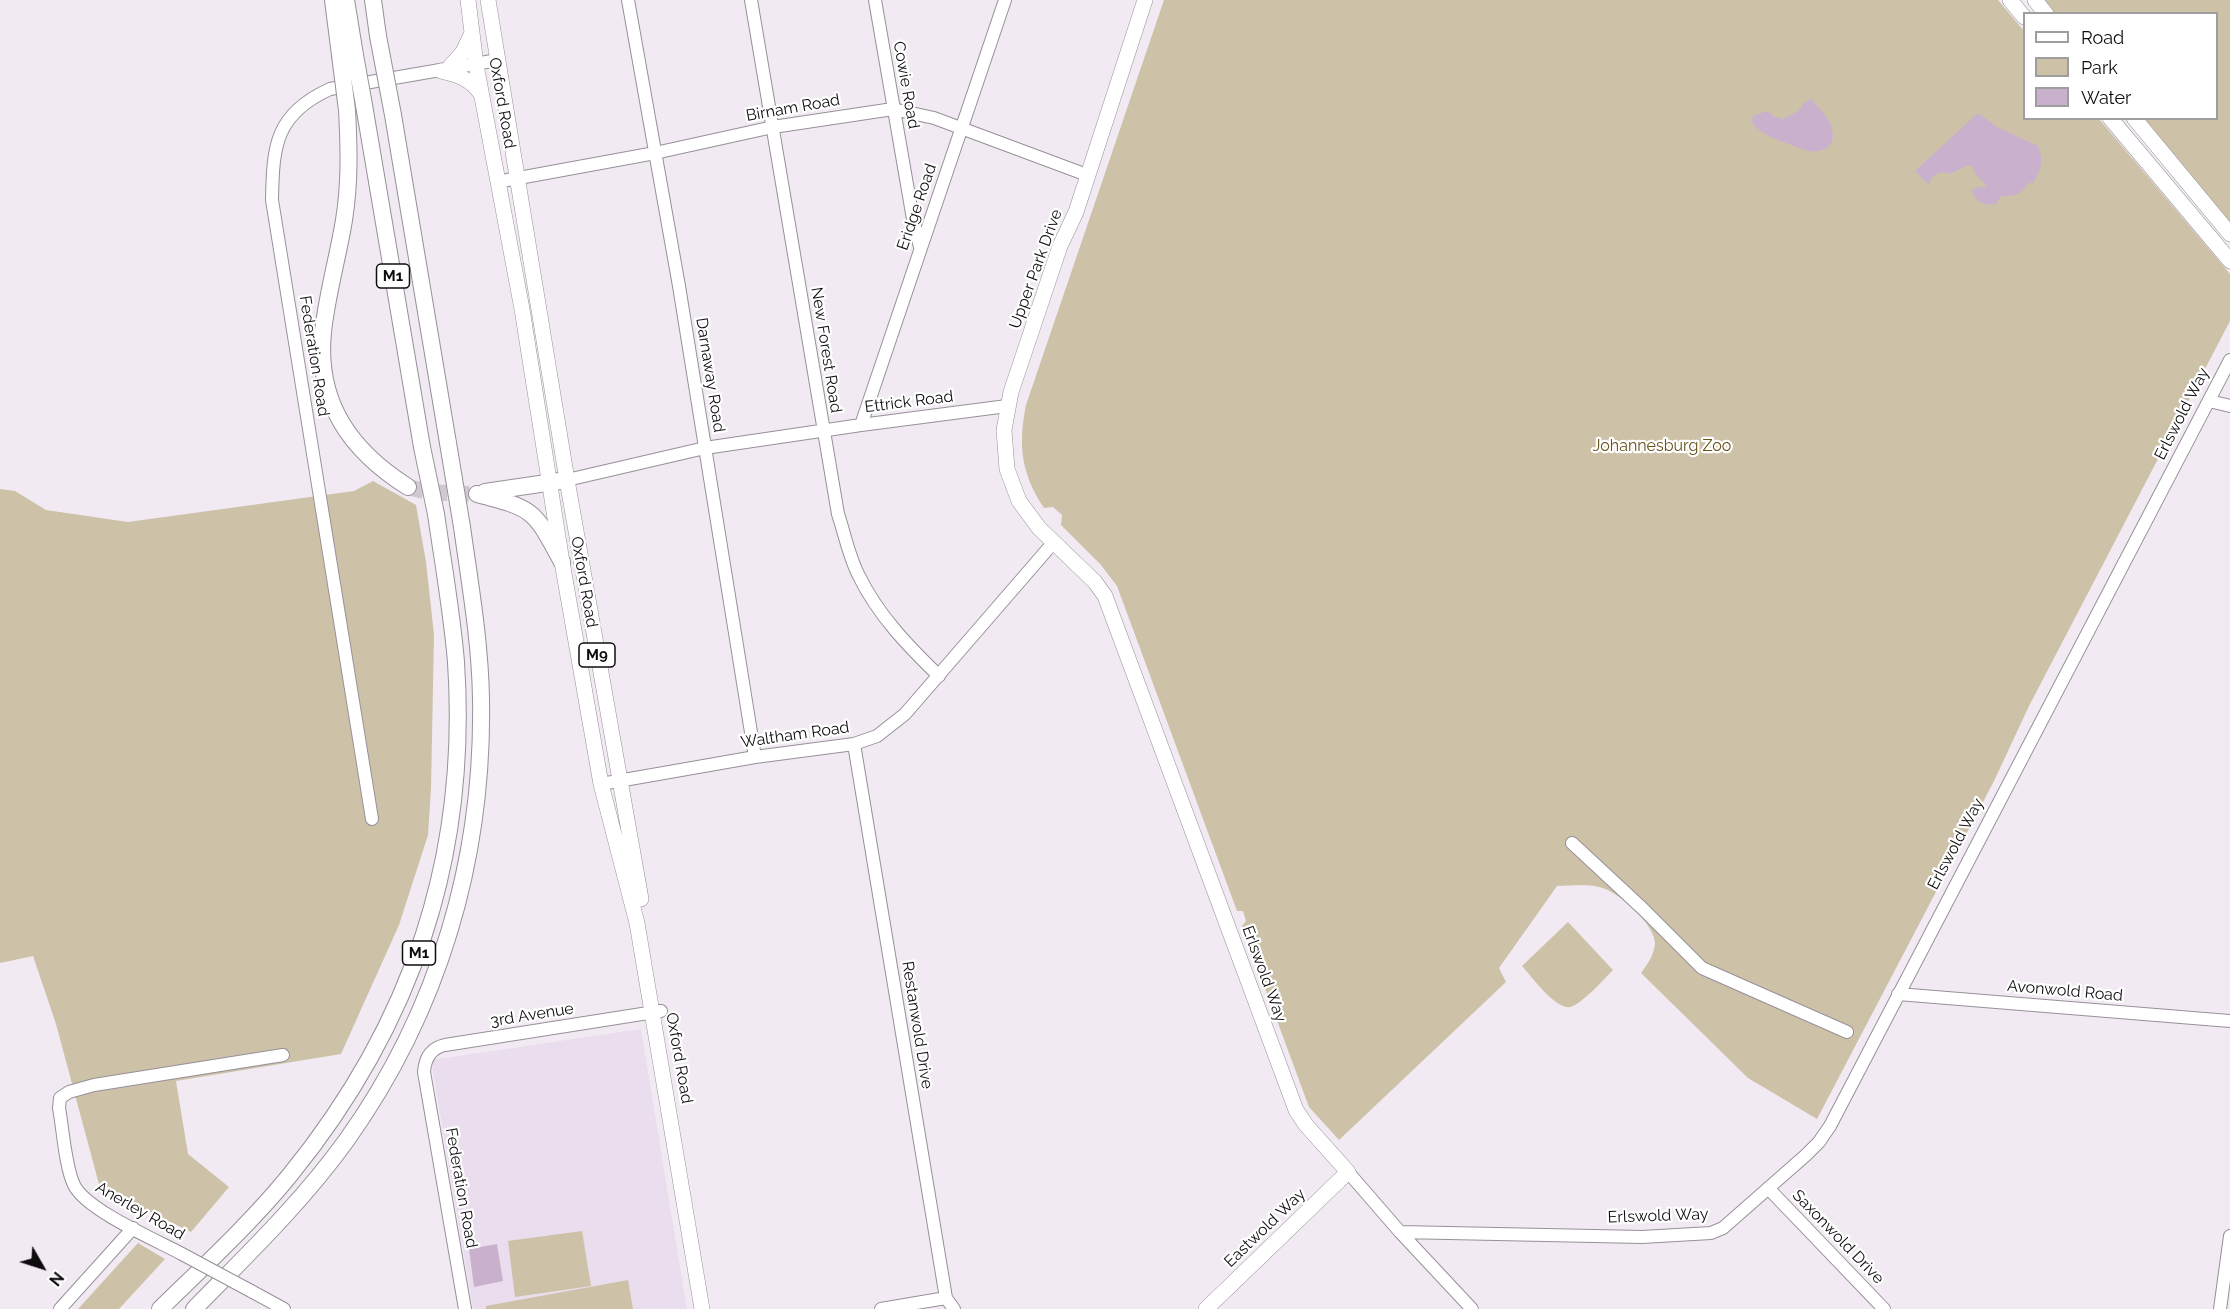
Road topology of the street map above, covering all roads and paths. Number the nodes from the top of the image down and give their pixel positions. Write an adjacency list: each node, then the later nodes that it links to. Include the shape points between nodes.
1 (333, 0): 14 (highway)
2 (346, 0): 14 (highway, M1)
3 (373, 0): 65 (highway, M1, bridge, via 462,527 479,674 477,799 460,896 440,963 383,1084 345,1142 305,1192)
4 (468, 0): 13 (main road, Oxford Road / M9)
5 (488, 0): 15 (main road, Oxford Road / M9)
6 (628, 0): 24 (street, Darnaway Road)
7 (751, 0): 22 (street, New Forest Road)
8 (875, 0): 19 (street, Cowie Road)
9 (1005, 0): 23 (street, Eridge Road)
10 (1145, 0): 25 (main road, Upper Park Drive)
11 (2010, 0): 12 (main road)
12 (2023, 15)
13 (473, 31): 16 (main road, Oxford Road / M9); 17 (main road, via 463,52)
14 (347, 55): 39 (highway, bridge, via 349,180 323,333 323,369 328,392 348,434 384,472); 64 (highway, M1, bridge, via 364,105 436,514 456,662 457,754 451,820 439,882 414,966 380,1043 354,1088 265,1203)
15 (498, 60): 16 (street, Federation Road); 26 (main road, Oxford Road / M9)
16 (476, 65): 17 (street, Federation Road); 18 (main road, Oxford Road / M9)
17 (444, 70): 18 (main road, via 471,82); 47 (street, Federation Road, via 320,93 291,116 274,150 272,200)
18 (481, 94): 27 (main road, Oxford Road / M9)
19 (893, 109): 22 (street, Birnam Road); 23 (street, Birnam Road); 29 (street, Cowie Road)
20 (2112, 120): 30 (main road)
21 (2136, 120): 28 (main road)
22 (773, 127): 24 (street, Birnam Road); 36 (street, New Forest Road)
23 (963, 128): 25 (street, Birnam Road); 29 (street, Eridge Road)
24 (655, 153): 26 (street, Birnam Road); 37 (street, Darnaway Road)
25 (1087, 175): 33 (main road, Upper Park Drive)
26 (517, 177): 27 (street, Birnam Road); 38 (main road, Oxford Road / M9)
27 (497, 182): 38 (main road, Oxford Road / M9)
28 (2230, 234)
29 (920, 247): 35 (street, Eridge Road)
30 (2230, 261)
31 (2230, 360): 32 (street, Erlswold Way)
32 (2209, 401): 34 (street); 49 (street, Erlswold Way)
33 (1007, 406): 35 (street, Ettrick Road); 40 (main road, Upper Park Drive, via 1005,452 1010,479 1019,501)
34 (2230, 406)
35 (861, 424): 36 (street, Ettrick Road)
36 (823, 431): 37 (street, Ettrick Road); 42 (street, New Forest Road, via 838,514 858,574 900,636)
37 (705, 448): 38 (street, Ettrick Road); 44 (street, Darnaway Road)
38 (559, 481): 41 (main road, Oxford Road / M9); 41 (highway, via 473,494 516,504 532,514 547,532); 45 (main road, Oxford Road / M9)
39 (408, 487)
40 (1053, 543): 42 (street, Waltham Road); 55 (main road, Erlswold Way, via 1105,596 1296,1110)
41 (562, 562): 46 (main road, Oxford Road / M9)
42 (939, 676): 43 (street, Waltham Road, via 896,723 877,736)
43 (854, 744): 44 (street, Waltham Road); 61 (street, Restanwold Drive)
44 (755, 757): 45 (street, Waltham Road)
45 (620, 781): 46 (street, Waltham Road); 50 (main road, Oxford Road / M9)
46 (601, 784): 50 (main road, Oxford Road / M9, via 633,900)
47 (372, 819)
48 (1572, 843): 52 (street, via 1702,968)
49 (1898, 994): 51 (street, Avonwold Road); 56 (street, Erlswold Way, via 1825,1135)
50 (657, 1011): 54 (street, 3rd Avenue, via 437,1047 428,1056); 68 (main road, Oxford Road / M9); 69 (main road, Oxford Road / M9)
51 (2230, 1021)
52 (1847, 1032)
53 (283, 1055): 57 (street, Anerley Road, via 94,1085 60,1098 72,1182 86,1201)
54 (424, 1072): 67 (street, Federation Road)
55 (1348, 1172): 58 (street, Erlswold Way); 72 (main road, Eastwold Way)
56 (1768, 1188): 58 (street, Erlswold Way, via 1723,1228 1703,1235); 74 (street, Saxonwold Drive)
57 (134, 1228): 60 (street); 66 (street, Anerley Road, bridge)
58 (1400, 1232): 73 (street)
59 (2230, 1236): 75 (street)
60 (76, 1294): 62 (street); 63 (street)
61 (946, 1298): 70 (street); 71 (street, Restanwold Drive)
62 (60, 1309)
63 (70, 1309)
64 (160, 1309)
65 (194, 1309)
66 (284, 1309)
67 (465, 1309)
68 (702, 1309)
69 (710, 1309)
70 (881, 1309)
71 (954, 1309)
72 (1206, 1309)
73 (1472, 1309)
74 (1884, 1309)
75 (2220, 1309)

